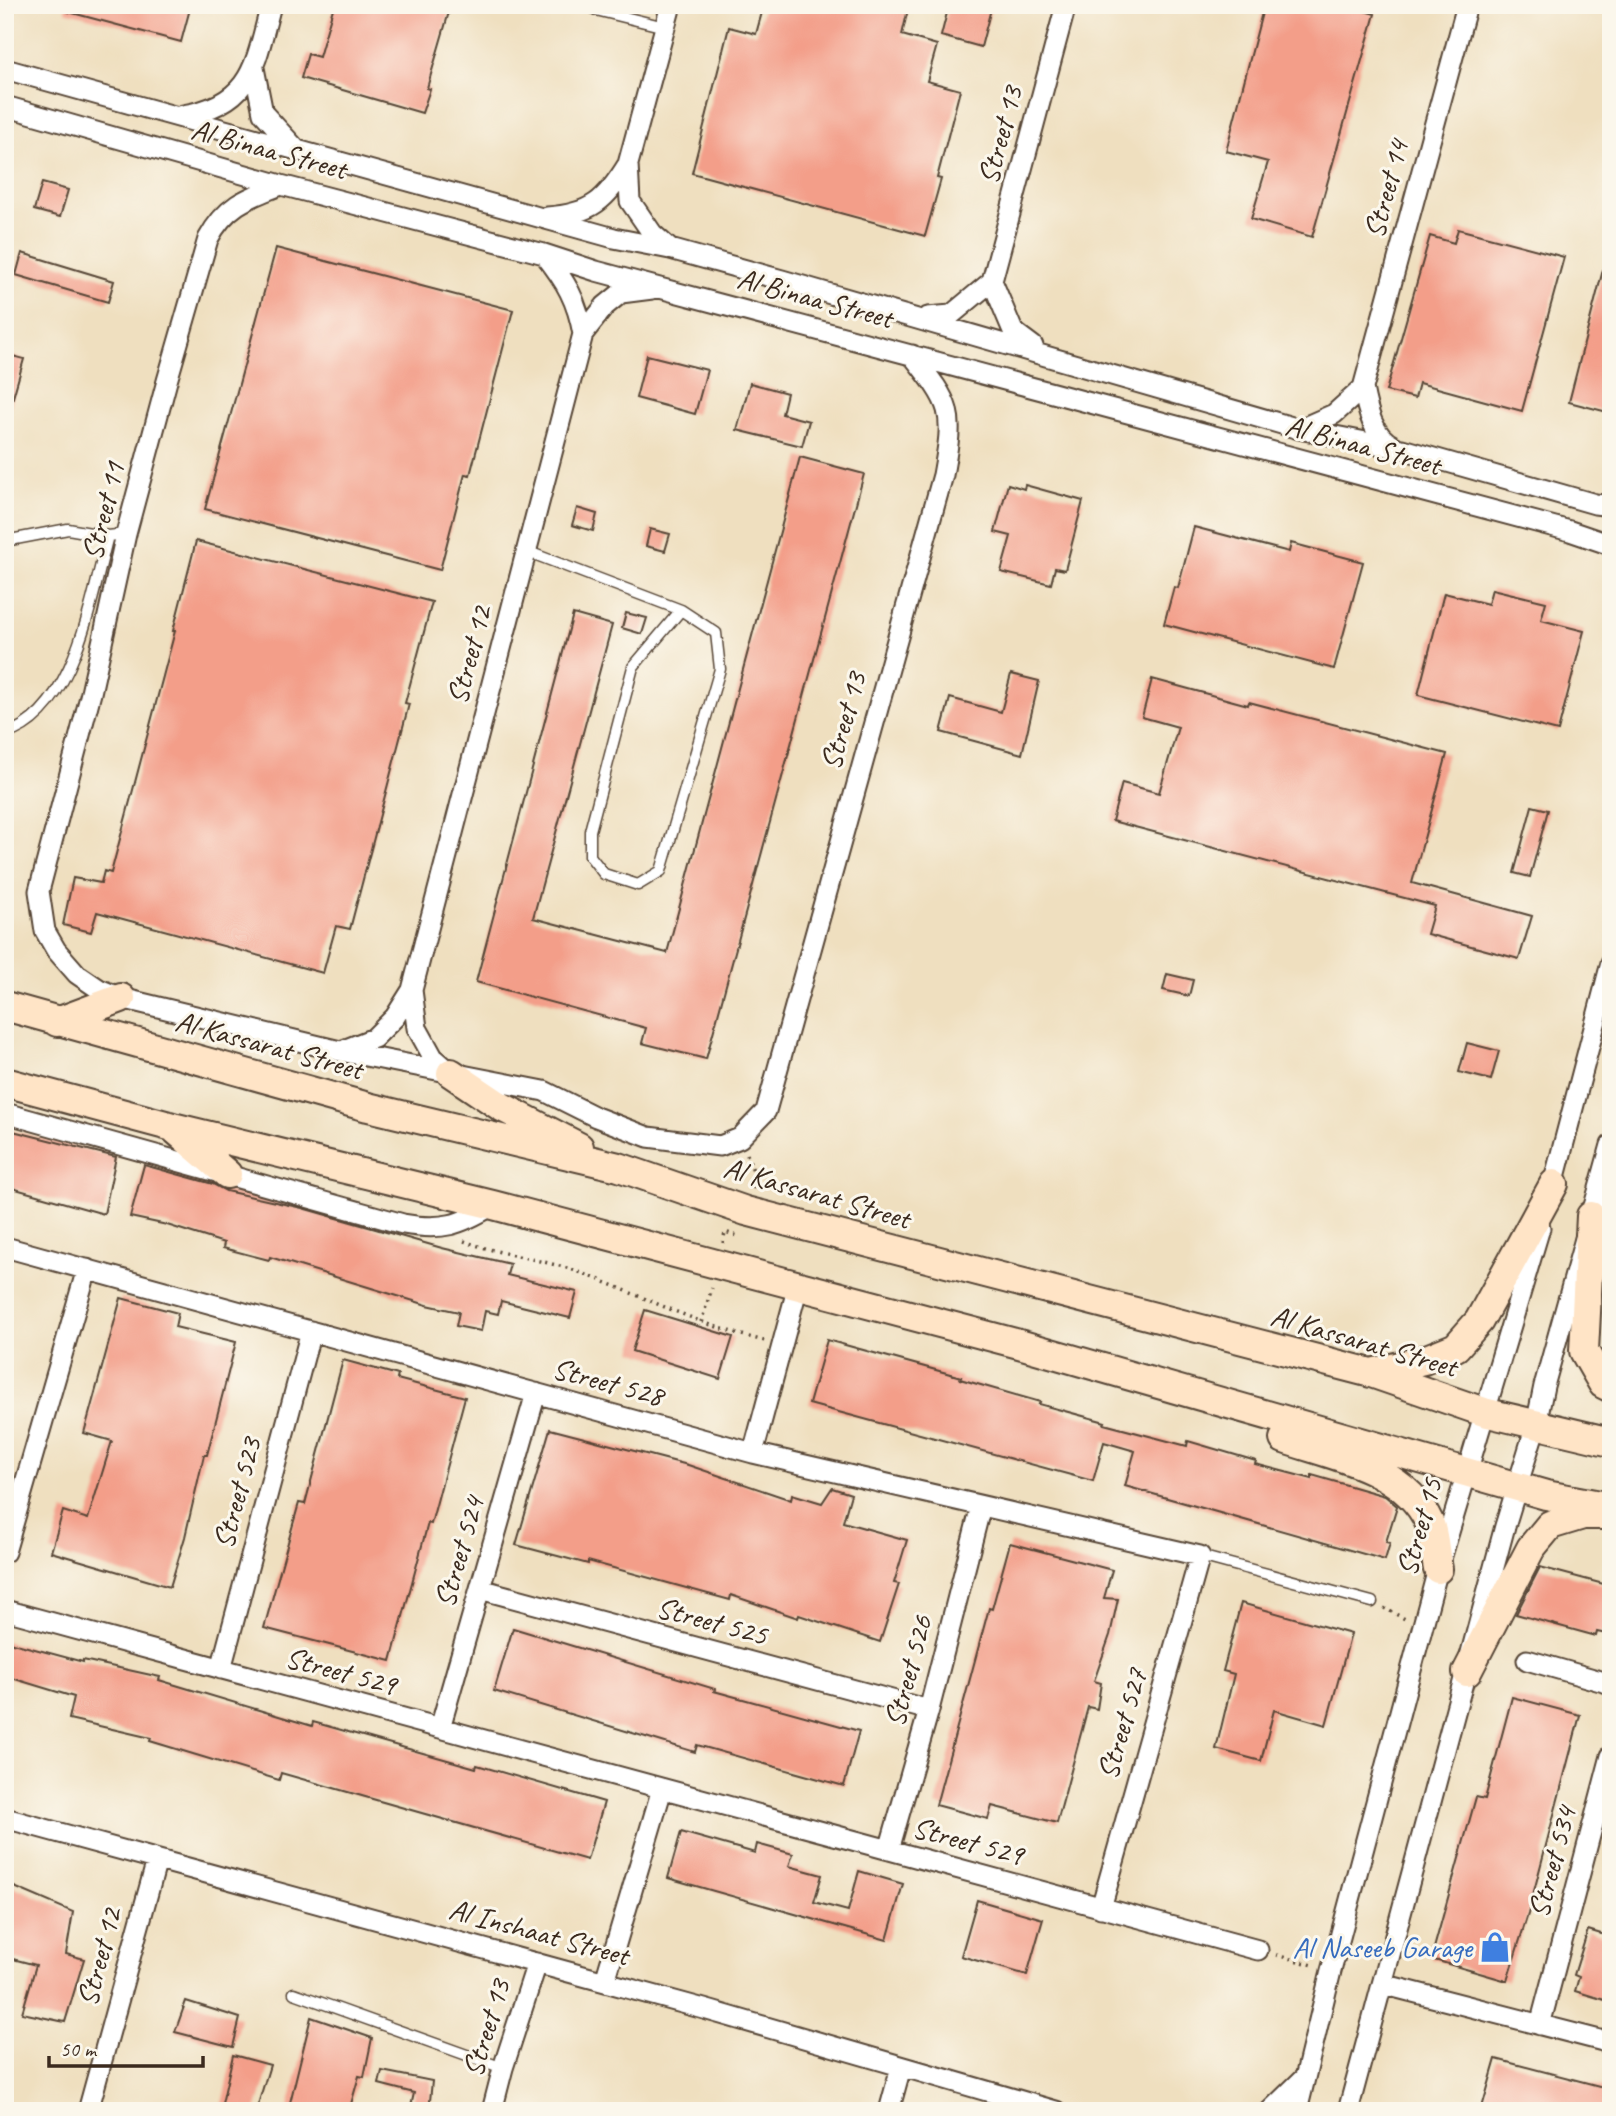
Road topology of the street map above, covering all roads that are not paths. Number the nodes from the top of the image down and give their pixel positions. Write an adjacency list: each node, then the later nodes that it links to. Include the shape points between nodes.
1 (271, 5): 7 (street)
2 (590, 5): 6 (lane)
3 (671, 5): 6 (street)
4 (1066, 5): 17 (street, Street 13)
5 (1467, 5): 23 (street, Street 14)
6 (665, 27): 12 (street)
7 (254, 68): 10 (street, via 222,105); 11 (street, via 262,113)
8 (5, 69): 10 (street, Al Binaa Street)
9 (5, 106): 13 (street, Al Binaa Street)
10 (175, 116): 11 (street, Al Binaa Street)
11 (296, 149): 14 (street, Al Binaa Street)
12 (628, 164): 14 (street, via 597,204 567,215); 15 (street, via 630,201 652,233)
13 (281, 185): 16 (street, Al Binaa Street); 27 (street, Street 11, via 228,211 208,239)
14 (539, 217): 15 (street, Al Binaa Street)
15 (670, 249): 19 (street, Al Binaa Street)
16 (544, 254): 18 (street, Al Binaa Street); 20 (street, Street 12, via 565,279)
17 (992, 281): 19 (street, via 951,315); 21 (street, via 1013,331)
18 (661, 287): 20 (street, Street 12, via 621,293); 22 (street, Al Binaa Street)
19 (910, 317): 21 (street, Al Binaa Street)
20 (583, 334): 30 (street, Street 12)
21 (1041, 353): 24 (street, Al Binaa Street)
22 (912, 355): 29 (street, Al Binaa Street); 42 (street, Street 13, via 942,393 948,411 951,433 943,475)
23 (1363, 388): 24 (street, via 1334,414); 25 (street, via 1385,442)
24 (1299, 429): 25 (street, Al Binaa Street)
25 (1402, 449): 26 (street, Al Binaa Street)
26 (1611, 506)
27 (117, 535): 28 (lane, via 68,529); 32 (lane, via 65,678 42,712); 33 (street, Street 11, via 91,693)
28 (5, 541)
29 (1611, 545)
30 (526, 551): 31 (lane); 35 (street, Street 12)
31 (681, 610): 31 (lane, via 716,633 720,669 661,871 638,884 604,874 590,856 590,831 634,667)
32 (5, 734)
33 (38, 891): 36 (street, Al Kassarat Street, via 46,932 56,950 77,974)
34 (1611, 963): 48 (street, Street 15)
35 (412, 990): 39 (street, Street 12, via 374,1038); 40 (street, Street 12, via 417,1028 433,1057)
36 (121, 998): 38 (street); 39 (street, Al Kassarat Street)
37 (5, 1006): 38 (street, Al Kassarat Street)
38 (57, 1022): 46 (street, Al Kassarat Street, via 368,1107)
39 (340, 1051): 40 (street, Al Kassarat Street)
40 (451, 1073): 42 (street, Al Kassarat Street, via 544,1091 648,1137 720,1146 740,1138); 46 (street, via 500,1106)
41 (5, 1082): 44 (street)
42 (766, 1111)
43 (5, 1113): 47 (street)
44 (173, 1127): 47 (street); 49 (street)
45 (1611, 1145): 50 (street)
46 (619, 1167): 55 (street, Al Kassarat Street, via 746,1211)
47 (227, 1174): 49 (street, via 429,1228 469,1220)
48 (1554, 1184): 55 (street, via 1479,1321 1456,1347); 59 (street, Street 15)
49 (493, 1205): 53 (street)
50 (1591, 1216): 56 (street, via 1584,1350 1603,1384); 60 (street)
51 (5, 1247): 52 (street, Street 528)
52 (87, 1269): 54 (street, Street 528); 68 (street)
53 (798, 1286): 58 (street); 62 (street)
54 (311, 1331): 57 (street, Street 528); 75 (street, Street 523)
55 (1371, 1373): 59 (street, Al Kassarat Street)
56 (1611, 1388)
57 (536, 1393): 62 (street, Street 528); 71 (street, Street 524)
58 (1193, 1395): 63 (street); 70 (street, via 1282,1439 1380,1473 1410,1494 1429,1522)
59 (1484, 1412): 60 (street, Al Kassarat Street); 63 (street, Street 15)
60 (1536, 1426): 61 (street, Al Kassarat Street); 64 (street)
61 (1611, 1442)
62 (753, 1453): 65 (street, Street 528)
63 (1465, 1473): 64 (street); 70 (street, Street 15)
64 (1516, 1486): 66 (street); 76 (street)
65 (981, 1506): 69 (street, Street 528); 78 (street, Street 526)
66 (1611, 1507)
67 (1611, 1515): 76 (street, via 1583,1515 1550,1525 1531,1548)
68 (5, 1552)
69 (1200, 1556): 72 (lane); 85 (street, Street 527)
70 (1438, 1569): 95 (street, Street 15)
71 (480, 1589): 78 (street, Street 525); 79 (street, Street 524)
72 (1372, 1602)
73 (5, 1611): 75 (street, Street 529)
74 (1527, 1660): 77 (street)
75 (221, 1669): 79 (street, Street 529)
76 (1467, 1672): 89 (street)
77 (1611, 1684)
78 (929, 1710): 83 (street, Street 526)
79 (440, 1728): 81 (street, Street 529)
80 (1611, 1756): 91 (street, Street 534)
81 (662, 1788): 83 (street, Street 529); 88 (street)
82 (5, 1818): 84 (street, Al Inshaat Street)
83 (889, 1850): 85 (street, Street 529)
84 (157, 1860): 87 (street, Al Inshaat Street); 97 (street, Street 12)
85 (1101, 1908): 86 (street, Street 529)
86 (1258, 1950)
87 (537, 1963): 88 (street, Al Inshaat Street); 94 (street, Street 13)
88 (605, 1981): 93 (street, Al Inshaat Street)
89 (1382, 1984): 91 (street); 96 (street)
90 (294, 1993): 94 (lane)
91 (1540, 2025): 92 (street)
92 (1611, 2043)
93 (901, 2067): 99 (street); 100 (street, Al Inshaat Street)
94 (503, 2068): 98 (street, Street 13)
95 (1306, 2077): 101 (street); 102 (street, Street 15)
96 (1353, 2106)
97 (88, 2111)
98 (492, 2111)
99 (890, 2111)
100 (1056, 2111)
101 (1270, 2111)
102 (1297, 2111)

